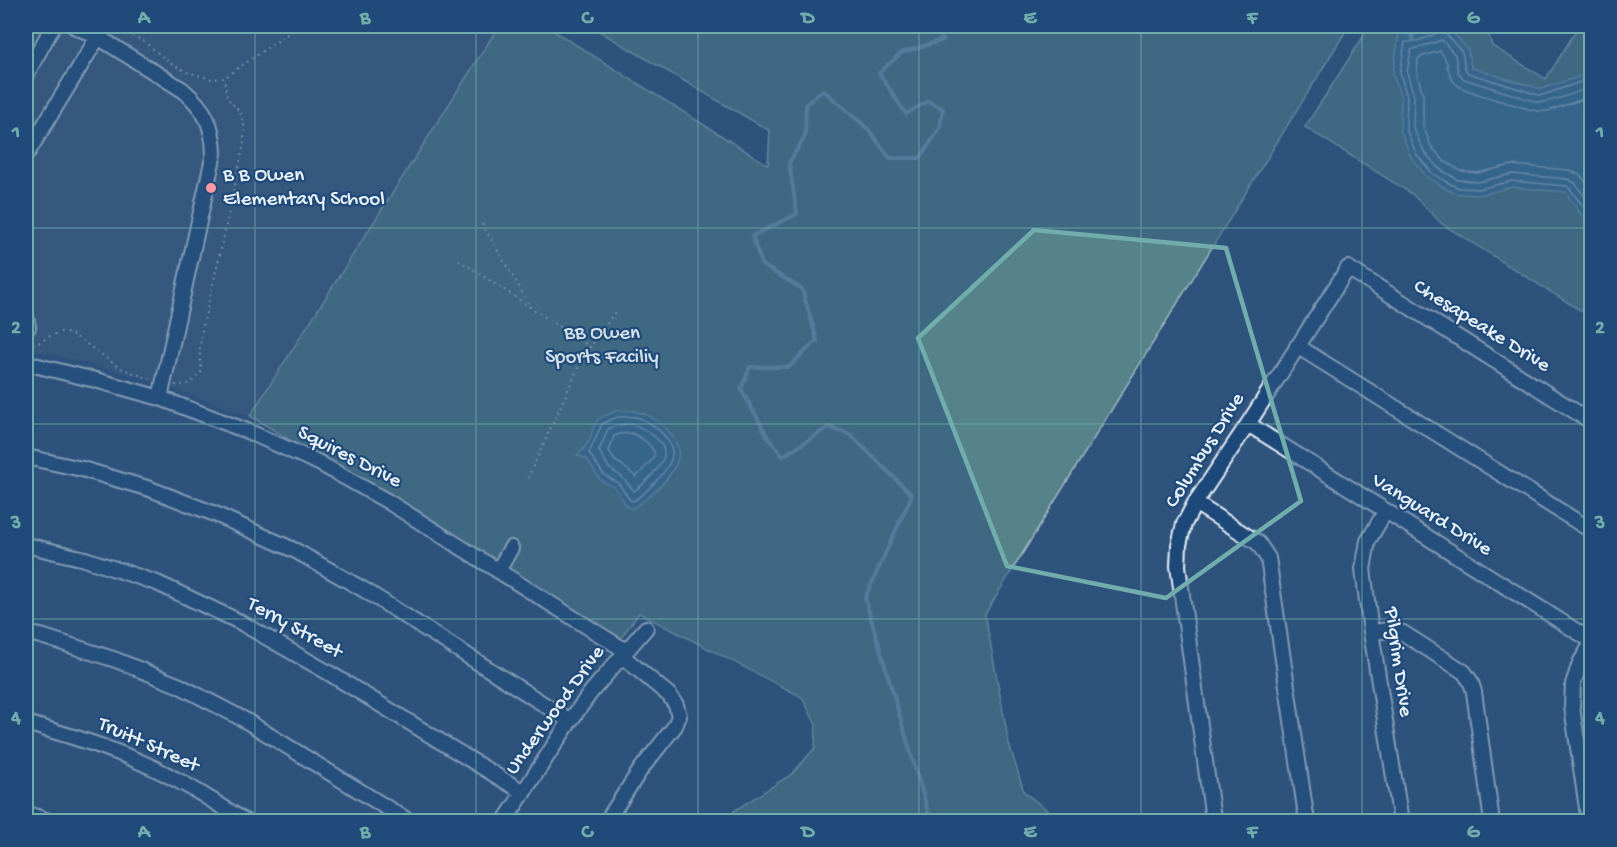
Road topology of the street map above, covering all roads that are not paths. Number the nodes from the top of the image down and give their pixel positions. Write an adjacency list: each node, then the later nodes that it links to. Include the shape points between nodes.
1 (53, 26): 4 (street)
2 (74, 26): 3 (street)
3 (98, 37): 5 (street); 11 (street, via 195,100 205,113 213,138 214,153)
4 (26, 75)
5 (26, 155)
6 (1348, 268): 9 (street, Columbus Drive); 12 (street, Chesapeake Drive)
7 (26, 316): 8 (street)
8 (26, 330)
9 (1297, 346): 13 (street, Columbus Drive); 17 (street)
10 (26, 363): 11 (street, Squires Drive)
11 (159, 398): 20 (street, Squires Drive, via 247,431 319,464 387,501)
12 (1592, 422)
13 (1248, 424): 15 (street, Columbus Drive); 16 (street, Vanguard Drive)
14 (26, 457): 26 (street, via 150,489 296,551)
15 (1195, 503): 35 (street, Columbus Drive, via 1184,524 1178,566); 36 (street, via 1258,543 1268,558)
16 (1385, 512): 22 (street, Pilgrim Drive, via 1368,541 1363,569); 24 (street, Vanguard Drive)
17 (1592, 531)
18 (26, 545): 28 (street, Terry Street, via 157,583 238,621)
19 (511, 548): 20 (street)
20 (498, 571): 25 (street, Squires Drive)
21 (646, 628): 25 (street, Underwood Drive)
22 (1371, 632): 37 (street, Pilgrim Drive); 38 (street, via 1403,633 1464,672 1471,682)
23 (26, 633): 32 (street, via 116,660 180,686 243,719)
24 (1592, 642): 39 (street, via 1573,684 1572,707)
25 (624, 654): 26 (street, Underwood Drive); 34 (street, Squires Drive, via 669,695 678,716 675,726)
26 (570, 721): 28 (street, Underwood Drive)
27 (26, 723): 31 (street, Truitt Street, via 139,761)
28 (523, 792): 33 (street, Underwood Drive)
29 (26, 813): 30 (street)
30 (51, 822)
31 (246, 822)
32 (410, 822)
33 (504, 822)
34 (606, 822)
35 (1216, 822)
36 (1307, 822)
37 (1401, 822)
38 (1492, 822)
39 (1589, 822)

